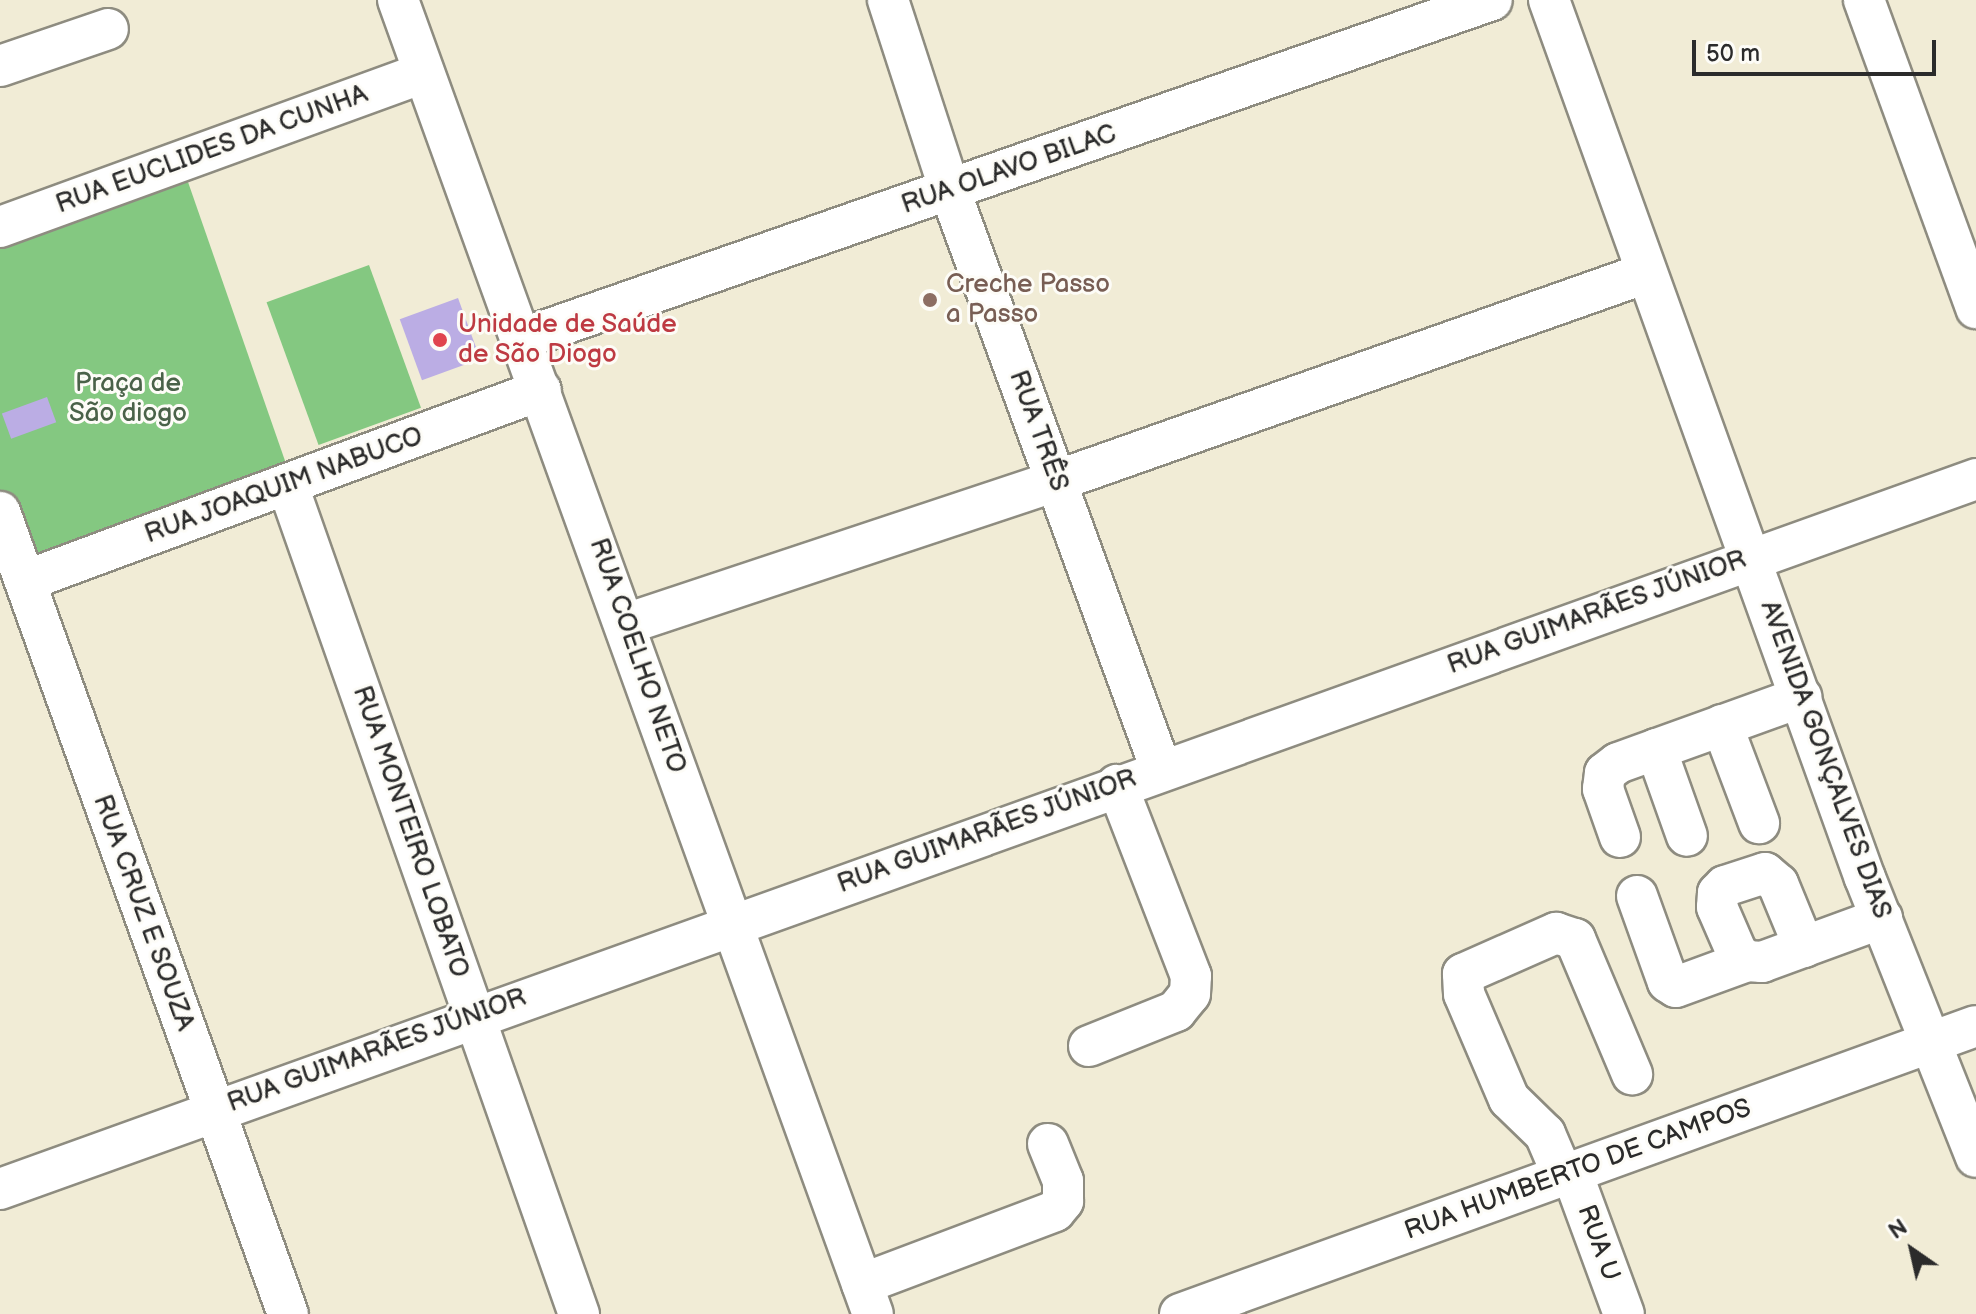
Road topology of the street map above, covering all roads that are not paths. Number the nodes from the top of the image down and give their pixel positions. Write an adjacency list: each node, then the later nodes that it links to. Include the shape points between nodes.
1 (398, 0): 8 (street, RUA COELHO NETO)
2 (888, 0): 9 (street, RUA TRÊS)
3 (1492, 0): 9 (street, RUA OLAVO BILAC)
4 (1549, 0): 11 (street, AVENIDA GONÇALVES DIAS)
5 (1864, 0): 12 (street)
6 (108, 29): 7 (street)
7 (0, 66)
8 (424, 73): 10 (street, RUA EUCLIDES DA CUNHA); 13 (street, RUA COELHO NETO)
9 (950, 191): 13 (street, RUA OLAVO BILAC); 16 (street, RUA TRÊS)
10 (0, 227)
11 (1646, 273): 16 (street); 19 (street, AVENIDA GONÇALVES DIAS)
12 (1976, 308)
13 (524, 338): 14 (street, RUA COELHO NETO)
14 (541, 390): 17 (street, RUA JOAQUIM NABUCO); 21 (street, RUA COELHO NETO)
15 (1976, 479): 19 (street, RUA GUIMARÃES JÚNIOR)
16 (1056, 481): 21 (street); 25 (street, RUA TRÊS)
17 (288, 486): 20 (street, RUA JOAQUIM NABUCO); 35 (street, RUA MONTEIRO LOBATO)
18 (0, 512): 20 (street, RUA CRUZ E SOUZA)
19 (1752, 558): 22 (street, AVENIDA GONÇALVES DIAS); 25 (street, RUA GUIMARÃES JÚNIOR)
20 (25, 581): 40 (street, RUA CRUZ E SOUZA)
21 (626, 624): 32 (street, RUA COELHO NETO)
22 (1801, 697): 23 (street); 31 (street, AVENIDA GONÇALVES DIAS)
23 (1722, 725): 24 (street); 27 (street)
24 (1656, 749): 28 (street); 29 (street, via 1605,773 1603,789)
25 (1161, 769): 26 (street, RUA GUIMARÃES JÚNIOR)
26 (1117, 785): 32 (street, RUA GUIMARÃES JÚNIOR); 38 (street, via 1191,976 1190,994 1176,1011)
27 (1759, 823)
28 (1687, 836)
29 (1620, 837)
30 (1637, 896): 34 (street, via 1668,982 1676,987)
31 (1882, 918): 33 (street); 37 (street, AVENIDA GONÇALVES DIAS)
32 (731, 925): 35 (street, RUA GUIMARÃES JÚNIOR); 45 (street, RUA COELHO NETO)
33 (1804, 947): 34 (street, via 1762,962); 34 (street, via 1778,884 1765,873 1718,893 1722,918 1737,953)
34 (1747, 961)
35 (474, 1016): 40 (street, RUA GUIMARÃES JÚNIOR); 48 (street, RUA MONTEIRO LOBATO)
36 (1976, 1026): 37 (street, RUA HUMBERTO DE CAMPOS)
37 (1931, 1042): 42 (street, AVENIDA GONÇALVES DIAS); 43 (street, RUA HUMBERTO DE CAMPOS)
38 (1089, 1046)
39 (1632, 1074): 43 (street, RUA U, via 1575,939 1556,933 1463,974 1464,994 1509,1099 1545,1134)
40 (213, 1111): 44 (street, RUA GUIMARÃES JÚNIOR); 47 (street, RUA CRUZ E SOUZA)
41 (1048, 1144): 45 (street, via 1063,1181 1063,1201 1055,1211)
42 (1976, 1157)
43 (1567, 1174): 46 (street, RUA HUMBERTO DE CAMPOS); 50 (street, RUA U)
44 (0, 1189)
45 (867, 1299)
46 (1249, 1302): 49 (street, RUA HUMBERTO DE CAMPOS)
47 (288, 1314)
48 (579, 1314)
49 (1180, 1314)
50 (1624, 1314)

